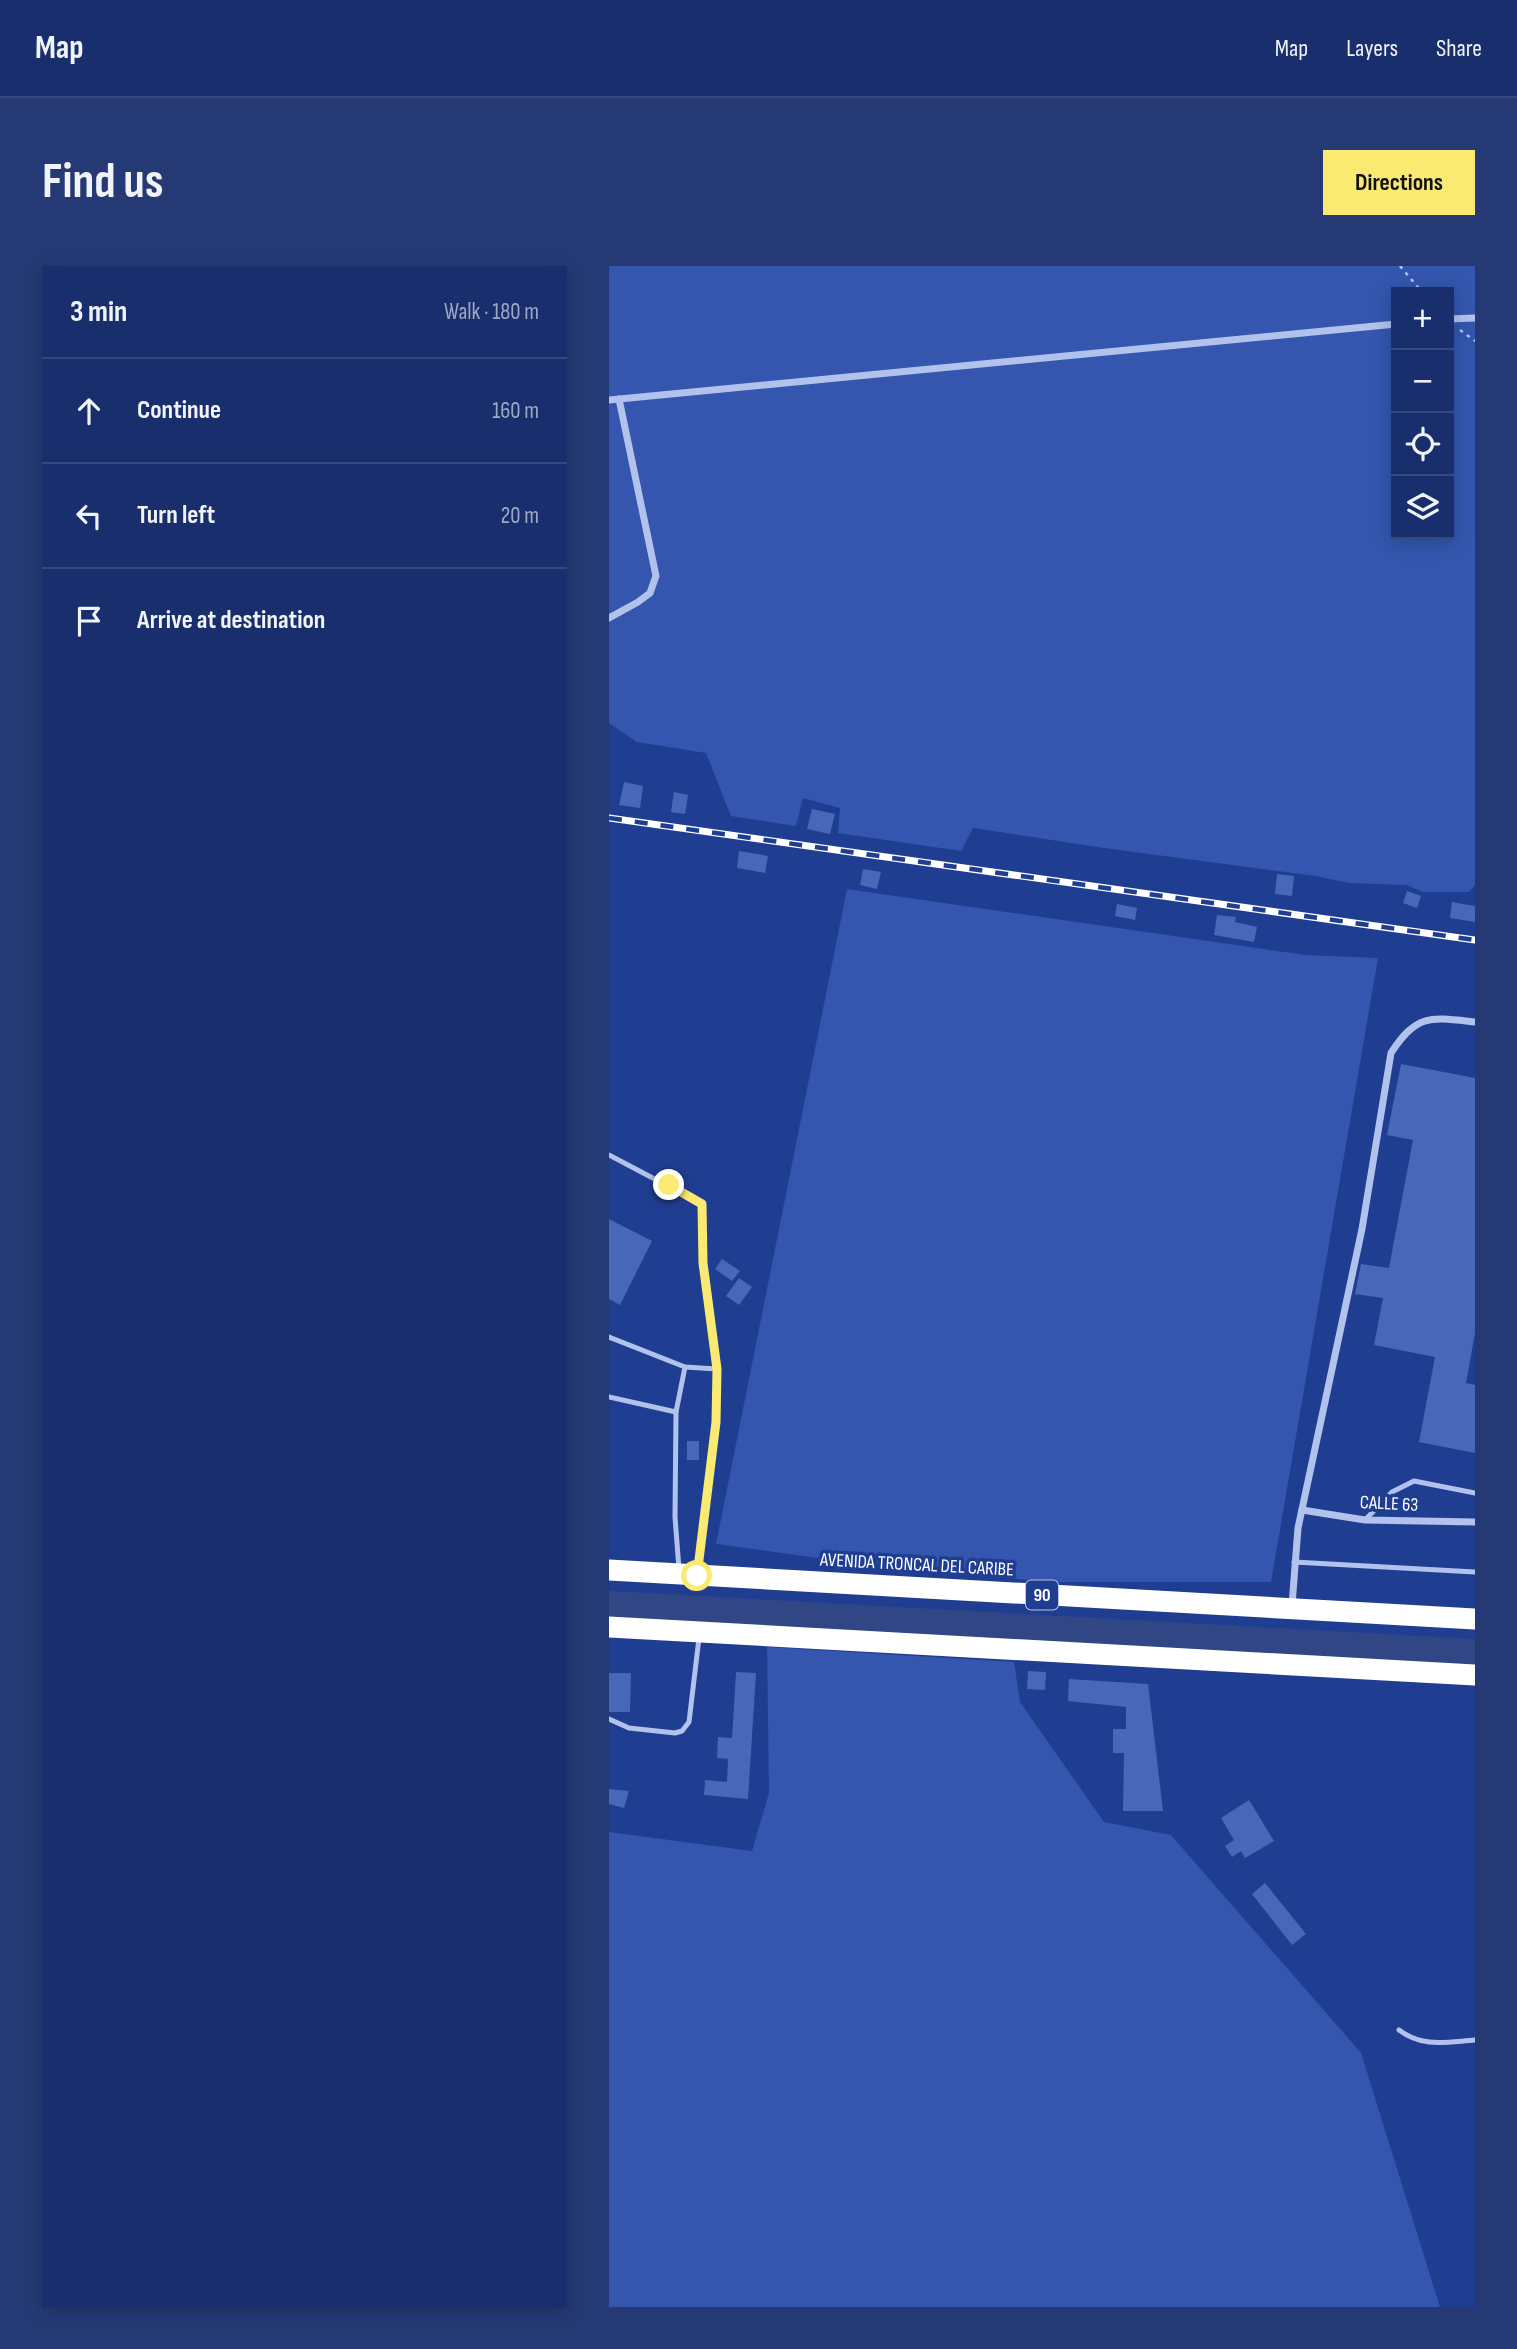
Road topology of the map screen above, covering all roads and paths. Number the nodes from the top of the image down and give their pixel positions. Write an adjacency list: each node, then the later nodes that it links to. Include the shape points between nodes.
1 (1400, 266): 2 (path)
2 (1418, 287)
3 (1475, 318): 4 (street)
4 (1454, 319)
5 (1391, 324): 8 (street)
6 (1458, 329): 7 (path)
7 (1475, 341)
8 (619, 399): 9 (street); 10 (street, via 656,576 650,593)
9 (609, 400)
10 (609, 618)
11 (1475, 1022): 19 (street, via 1439,1017 1417,1024 1404,1033 1391,1053 1362,1229)
12 (609, 1155): 15 (lane, via 702,1204 703,1263)
13 (609, 1337): 14 (lane)
14 (685, 1367): 15 (lane); 17 (lane)
15 (717, 1369): 25 (lane, via 715,1446)
16 (609, 1397): 17 (lane)
17 (676, 1412): 25 (lane, via 675,1517)
18 (1475, 1493): 20 (lane, via 1414,1481 1392,1492)
19 (1302, 1510): 20 (street, CALLE 63); 22 (street)
20 (1365, 1520): 21 (street, CALLE 63)
21 (1475, 1522)
22 (1294, 1562): 24 (lane); 26 (street)
23 (609, 1570): 25 (highway, AVENIDA TRONCAL DEL CARIBE / 90)
24 (1475, 1572)
25 (688, 1576): 26 (highway, AVENIDA TRONCAL DEL CARIBE / 90)
26 (1291, 1609): 27 (highway, AVENIDA TRONCAL DEL CARIBE / 90)
27 (1475, 1619)
28 (609, 1626): 29 (highway)
29 (699, 1632): 30 (highway); 31 (lane, via 689,1722 682,1731 629,1728)
30 (1475, 1675)
31 (609, 1719)
32 (1399, 2030): 33 (lane, via 1412,2040)
33 (1475, 2040)

